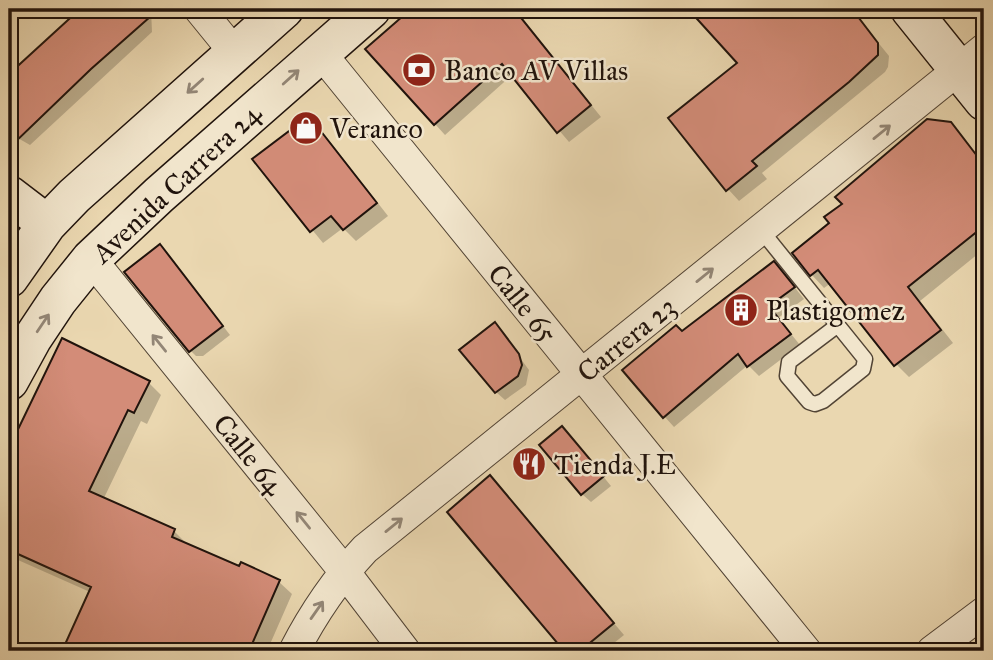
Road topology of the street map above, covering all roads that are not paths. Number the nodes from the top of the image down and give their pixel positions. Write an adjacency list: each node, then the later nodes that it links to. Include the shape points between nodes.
1 (199, 9): 6 (street)
2 (284, 9): 6 (main road, Avenida Carrera 24)
3 (371, 9): 5 (main road, Avenida Carrera 24)
4 (910, 9): 7 (main road)
5 (320, 51): 12 (main road, Avenida Carrera 24, one-way to 5); 15 (street, Calle 65)
6 (234, 52): 10 (main road, Avenida Carrera 24, one-way to 10)
7 (972, 59): 8 (main road); 11 (street, Carrera 23, one-way to 7)
8 (984, 101)
9 (9, 195): 10 (main road)
10 (47, 224): 13 (main road, Avenida Carrera 24)
11 (761, 230): 14 (lane); 15 (street, Carrera 23, one-way to 11)
12 (91, 260): 16 (main road, Avenida Carrera 24, one-way to 12, via 58,300); 17 (street, Calle 64, one-way to 12)
13 (9, 278)
14 (838, 325): 14 (lane, via 866,363 815,404 787,376 786,369)
15 (581, 375): 17 (street, Carrera 23, one-way to 15, via 365,549); 21 (street, Calle 65)
16 (9, 382)
17 (344, 571): 19 (street, Carrera 23, one-way to 17); 20 (street, Calle 64)
18 (984, 612): 22 (street)
19 (294, 651)
20 (405, 651)
21 (806, 651)
22 (932, 651)

